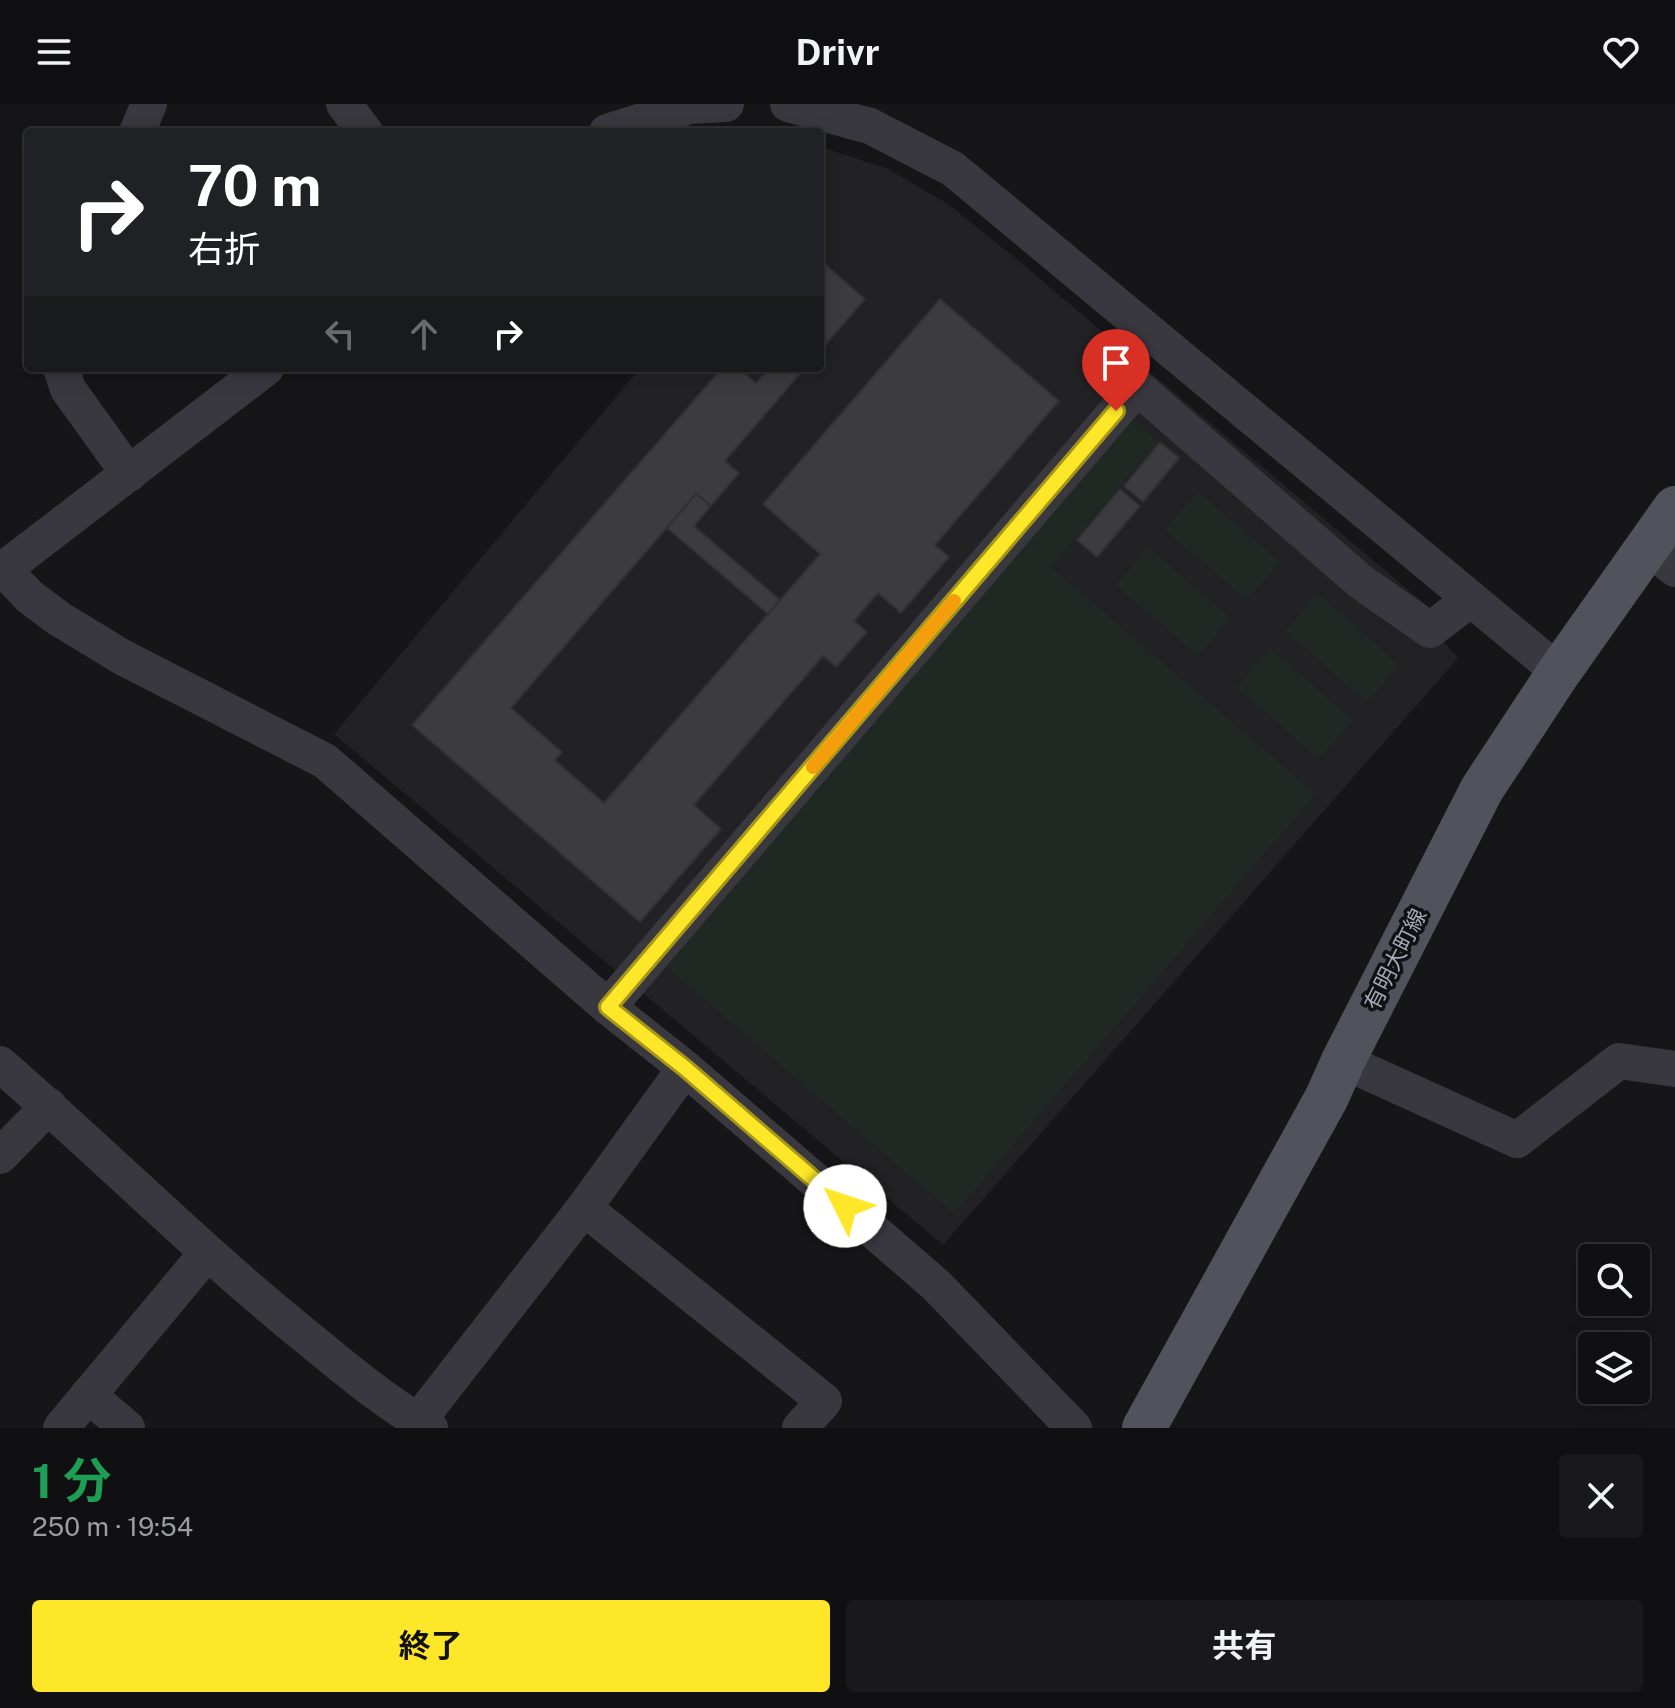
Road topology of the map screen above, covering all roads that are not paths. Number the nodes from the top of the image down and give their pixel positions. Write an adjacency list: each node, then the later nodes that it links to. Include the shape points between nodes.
1 (149, 104): 5 (street)
2 (344, 104): 6 (street)
3 (726, 104): 7 (street, via 690,106)
4 (788, 104): 14 (street, via 870,126 953,169)
5 (139, 128)
6 (362, 128)
7 (620, 128)
8 (62, 372): 10 (street, via 68,389)
9 (261, 372): 10 (street)
10 (129, 474): 13 (street)
11 (1675, 508): 12 (main road, 有明大町線)
12 (1661, 558): 15 (main road, 有明大町線)
13 (2, 571): 16 (street, via 58,618 122,657 325,761)
14 (1471, 599): 15 (street); 16 (street, via 1430,630 1361,582 1137,387)
15 (1559, 672): 17 (main road, 有明大町線, via 1482,789)
16 (608, 1007): 19 (street)
17 (1343, 1061): 20 (street, via 1517,1140 1619,1061); 31 (main road, 有明大町線)
18 (0, 1064): 21 (street)
19 (685, 1068): 23 (street); 30 (street, via 936,1285)
20 (1675, 1069)
21 (49, 1106): 22 (street); 24 (street)
22 (0, 1156)
23 (584, 1208): 26 (street); 29 (street, via 824,1401)
24 (207, 1253): 25 (street); 26 (street, via 355,1376)
25 (88, 1395): 27 (street); 28 (street)
26 (424, 1424)
27 (61, 1428)
28 (127, 1428)
29 (800, 1428)
30 (1074, 1428)
31 (1144, 1428)

